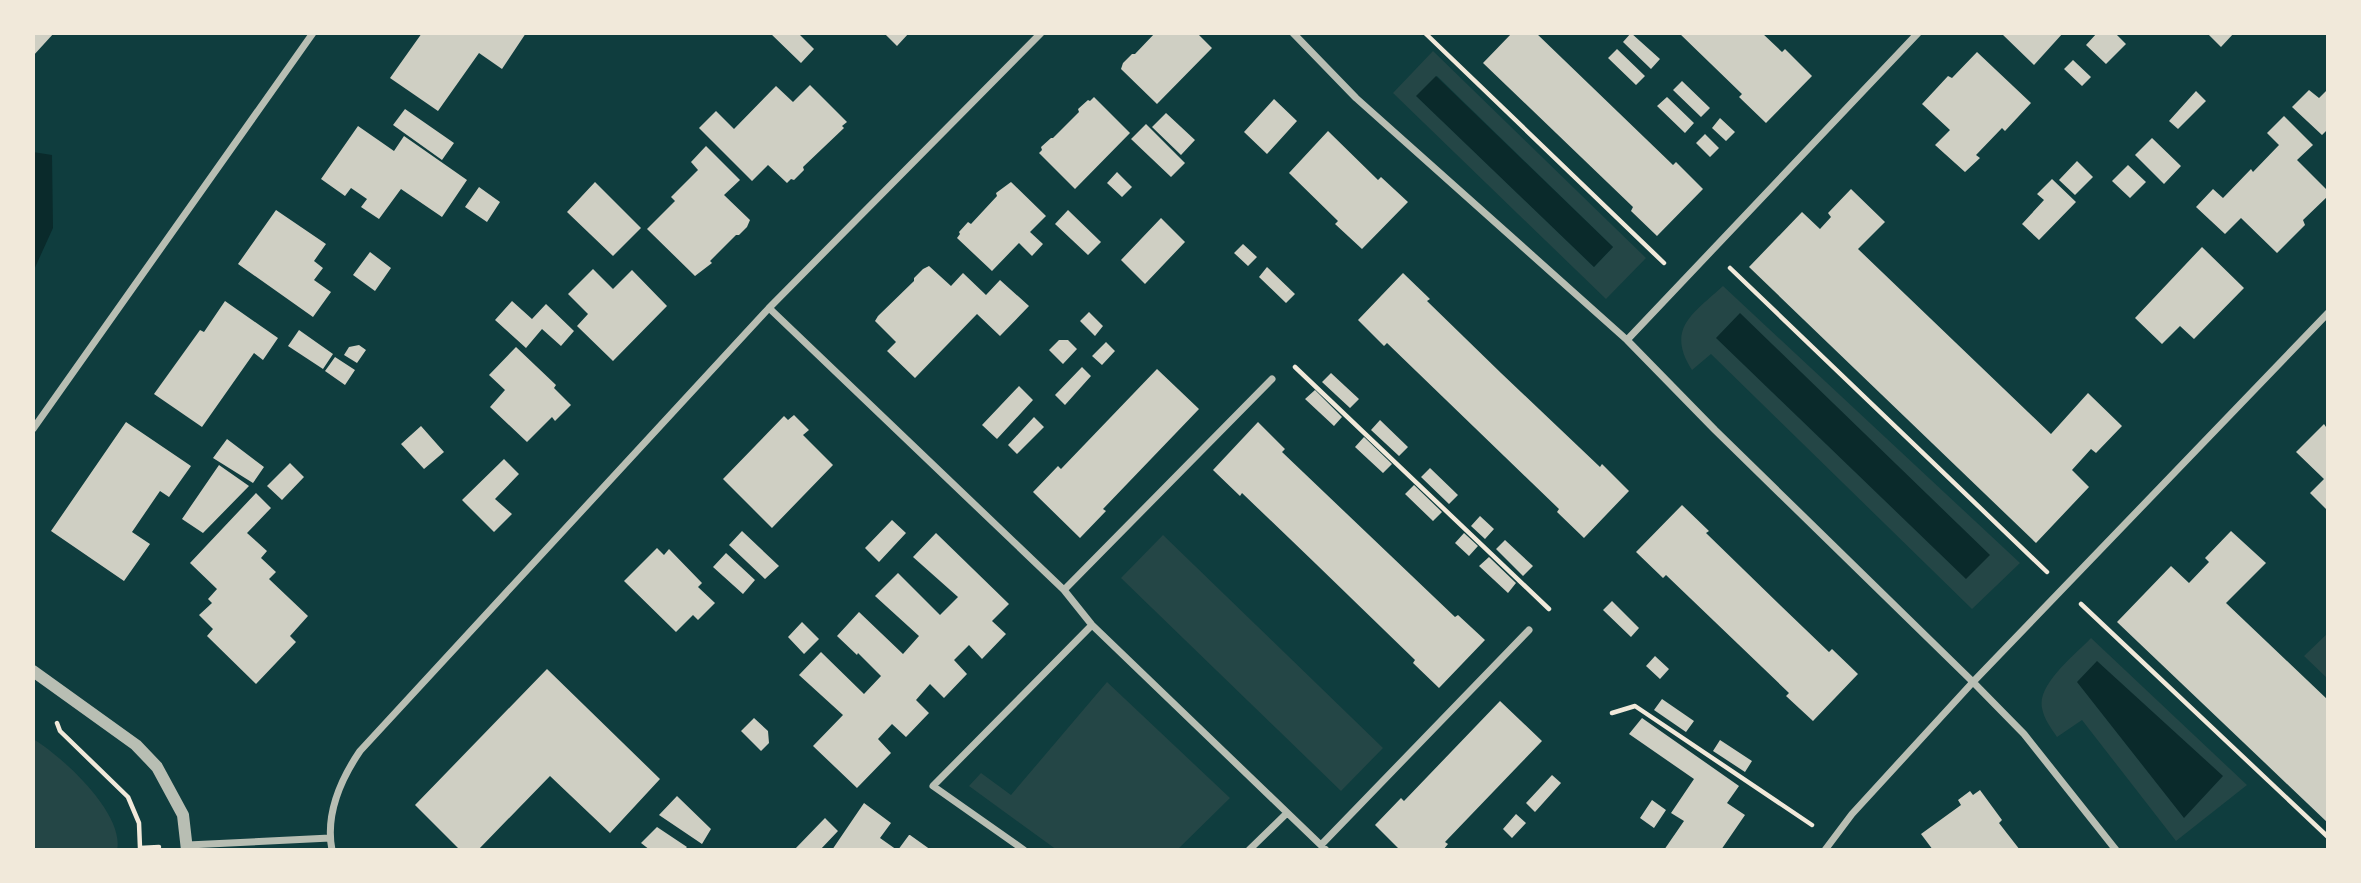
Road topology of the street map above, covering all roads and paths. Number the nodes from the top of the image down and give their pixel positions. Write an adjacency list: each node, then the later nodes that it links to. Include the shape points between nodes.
1 (313, 33): 13 (street)
2 (1041, 33): 8 (street)
3 (1293, 33): 10 (street, via 1366,107)
4 (1425, 33): 7 (path)
5 (1918, 33): 6 (street)
6 (1711, 251): 7 (street); 14 (path)
7 (1682, 281): 10 (street)
8 (769, 309): 15 (street); 25 (street, via 360,751 338,791)
9 (2328, 313): 14 (street)
10 (1627, 340): 20 (street)
11 (1289, 361): 16 (path)
12 (1272, 379): 15 (street)
13 (33, 429)
14 (2063, 588): 20 (street); 24 (path)
15 (1064, 590): 17 (street)
16 (1549, 609)
17 (1093, 625): 23 (street); 31 (street, via 933,786)
18 (1529, 630): 28 (street)
19 (33, 671): 27 (street, via 136,745 157,767 183,816)
20 (1973, 682): 26 (street); 34 (street, via 2024,734)
21 (1612, 713): 26 (path, via 1635,706)
22 (55, 719): 29 (path, via 60,731 128,797 139,823)
23 (1287, 813): 28 (street); 32 (street)
24 (2328, 836)
25 (330, 838): 27 (street); 30 (street)
26 (1833, 840): 33 (street)
27 (187, 848)
28 (1323, 848)
29 (140, 849)
30 (332, 850)
31 (1024, 850)
32 (1249, 850)
33 (1825, 850)
34 (2116, 850)

